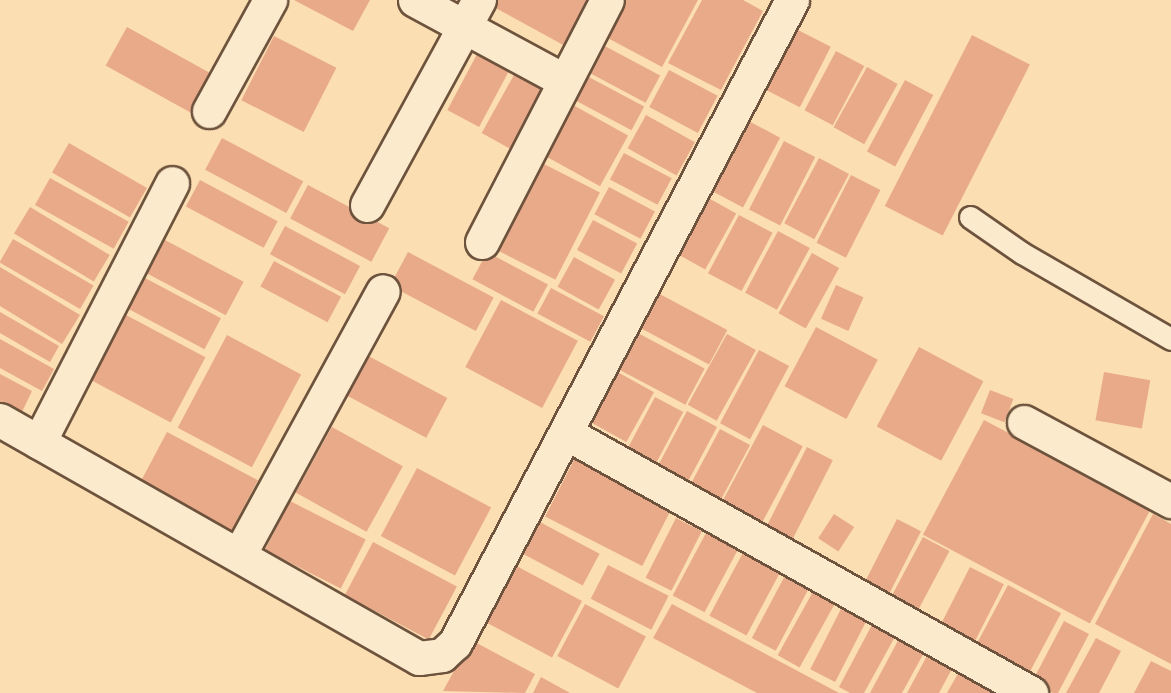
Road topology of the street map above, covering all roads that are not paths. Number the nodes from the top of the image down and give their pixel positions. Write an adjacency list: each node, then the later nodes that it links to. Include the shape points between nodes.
1 (270, 0): 7 (street)
2 (415, 0): 5 (street)
3 (607, 0): 6 (street)
4 (791, 0): 16 (street)
5 (472, 14): 6 (street); 9 (street)
6 (565, 81): 11 (street)
7 (209, 111)
8 (172, 183): 17 (street)
9 (367, 205)
10 (970, 217): 13 (lane, via 1022,253)
11 (482, 242)
12 (383, 291): 19 (street)
13 (1171, 339)
14 (0, 420): 17 (street)
15 (1024, 422): 18 (street)
16 (566, 433): 19 (street, via 455,643 442,655 419,658); 20 (street)
17 (39, 442): 19 (street)
18 (1171, 501)
19 (240, 553)
20 (1031, 693)

